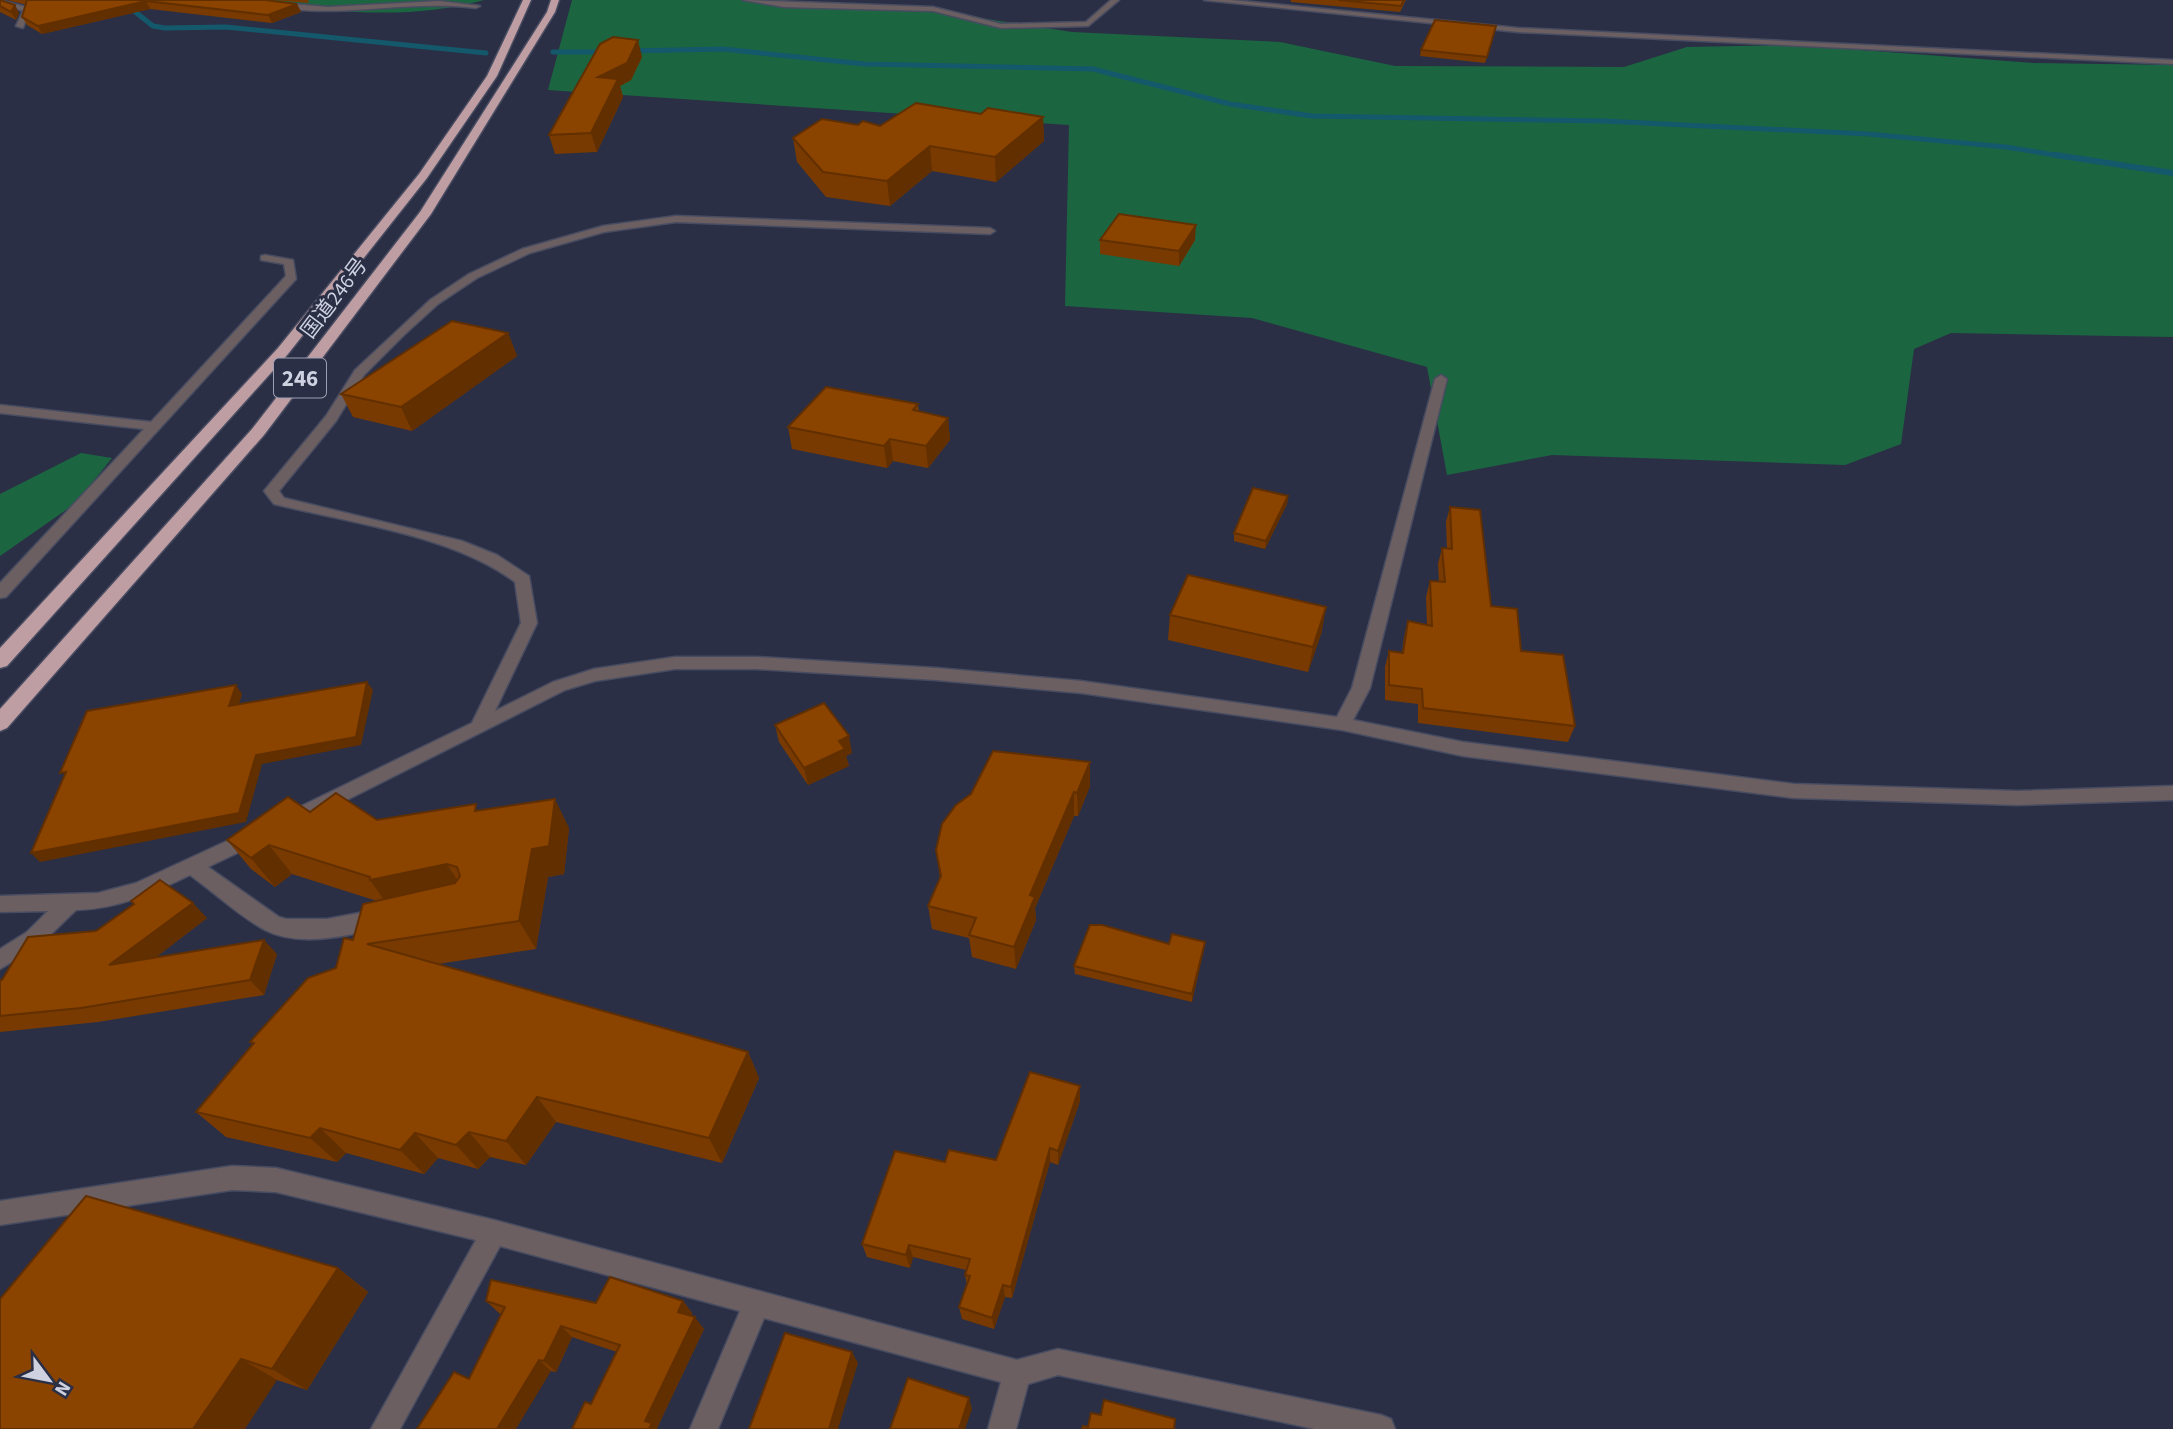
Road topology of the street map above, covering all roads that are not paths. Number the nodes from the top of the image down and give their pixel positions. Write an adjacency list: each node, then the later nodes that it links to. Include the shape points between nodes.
1 (251, 0): 8 (street, via 306,7 373,8 434,0 468,1)
2 (527, 0): 17 (highway, 国道246号 / 246, via 492,76 423,176 283,351)
3 (555, 0): 18 (highway, 国道246号 / 246, via 425,214 267,421)
4 (747, 0): 5 (street, via 933,9 1002,26 1088,24)
5 (1115, 0)
6 (1208, 0): 10 (street, via 1518,30)
7 (0, 1): 9 (street, via 27,10)
8 (477, 6)
9 (20, 26)
10 (2173, 62)
11 (990, 231): 20 (street, via 709,219 633,223 557,240 500,262 434,302 400,332 359,373 331,418 271,491 279,501 452,542 485,555 523,580 529,623)
12 (265, 258): 15 (street, via 289,261 292,277)
13 (1441, 379): 19 (street, via 1361,688)
14 (0, 409): 15 (street)
15 (154, 426): 16 (street)
16 (0, 593)
17 (0, 661)
18 (0, 723)
19 (1342, 724): 20 (street, via 1081,687 936,674 675,663 594,675 559,686); 21 (street, via 1463,749 1794,791 2018,798)
20 (479, 727): 22 (street)
21 (2173, 793)
22 (192, 866): 24 (street, via 140,890); 25 (street, via 287,930)
23 (0, 904): 24 (street)
24 (69, 904): 26 (street, via 34,937)
25 (399, 915)
26 (0, 960)
27 (0, 1213): 28 (street, via 233,1178 276,1180)
28 (494, 1232): 29 (street); 31 (street)
29 (757, 1302): 30 (street); 32 (street)
30 (1017, 1373): 33 (street); 34 (street, via 1059,1362)
31 (385, 1429)
32 (704, 1429)
33 (1002, 1429)
34 (1381, 1429)

